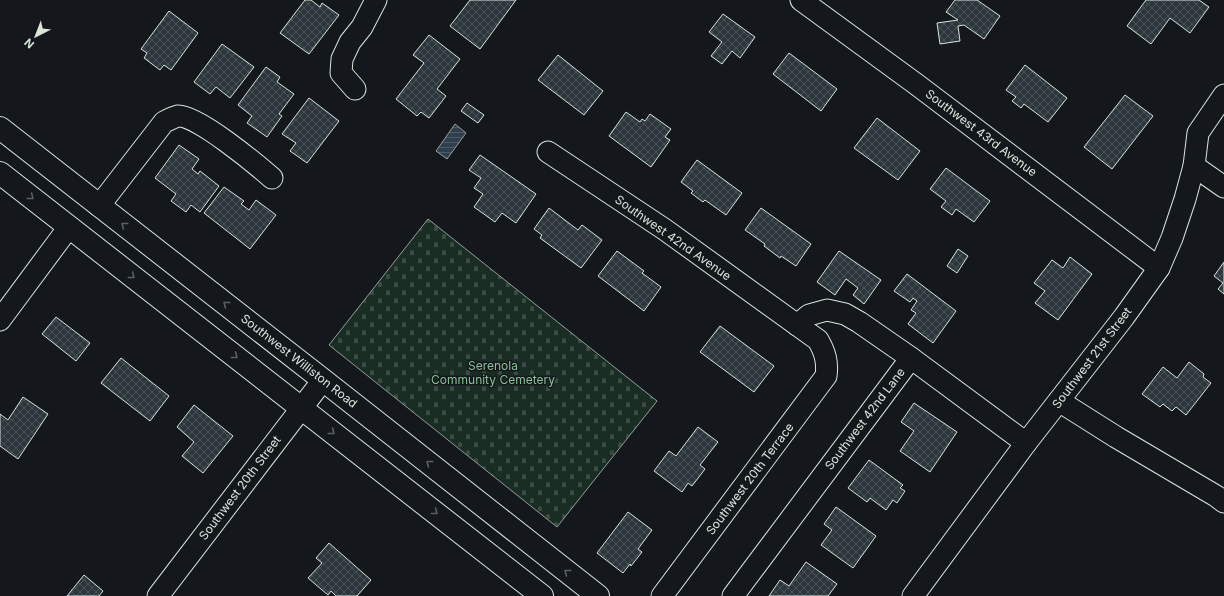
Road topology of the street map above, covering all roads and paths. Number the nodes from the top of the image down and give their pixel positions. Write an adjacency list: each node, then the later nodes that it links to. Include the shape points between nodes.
1 (376, 0): 3 (street, via 342,59 341,72)
2 (801, 0): 13 (street, Southwest 43rd Avenue)
3 (355, 89)
4 (1224, 96): 7 (street, Southwest 21st Street, via 1198,133)
5 (0, 128): 11 (highway, Southwest Williston Road)
6 (548, 152): 15 (street, Southwest 42nd Avenue, via 664,229)
7 (1194, 166): 10 (street); 13 (street, Southwest 21st Street, via 1172,238)
8 (0, 173): 12 (highway, one-way to 12)
9 (272, 178): 11 (street, via 198,123 178,116 164,122)
10 (1224, 187)
11 (99, 206): 18 (highway, Southwest Williston Road, one-way to 11)
12 (68, 227): 14 (street); 20 (highway, one-way to 20)
13 (1159, 268): 19 (street, Southwest 21st Street)
14 (0, 320)
15 (797, 325): 16 (street, Southwest 42nd Avenue, via 818,340); 17 (street, via 809,315 827,310 845,314)
16 (826, 358): 26 (street, Southwest 20th Terrace, via 826,376)
17 (911, 358): 21 (street, Southwest 42nd Lane); 27 (street, Southwest 42nd Lane)
18 (324, 380): 20 (street, Southwest 20th Street); 25 (highway, Southwest Williston Road, one-way to 18)
19 (1059, 401): 21 (street, Southwest 21st Street); 22 (street)
20 (302, 408): 23 (street, Southwest 20th Street); 24 (highway, one-way to 24)
21 (1026, 443): 28 (street, Southwest 21st Street)
22 (1224, 502)
23 (158, 596)
24 (542, 596)
25 (598, 596)
26 (662, 596)
27 (733, 596)
28 (913, 596)

